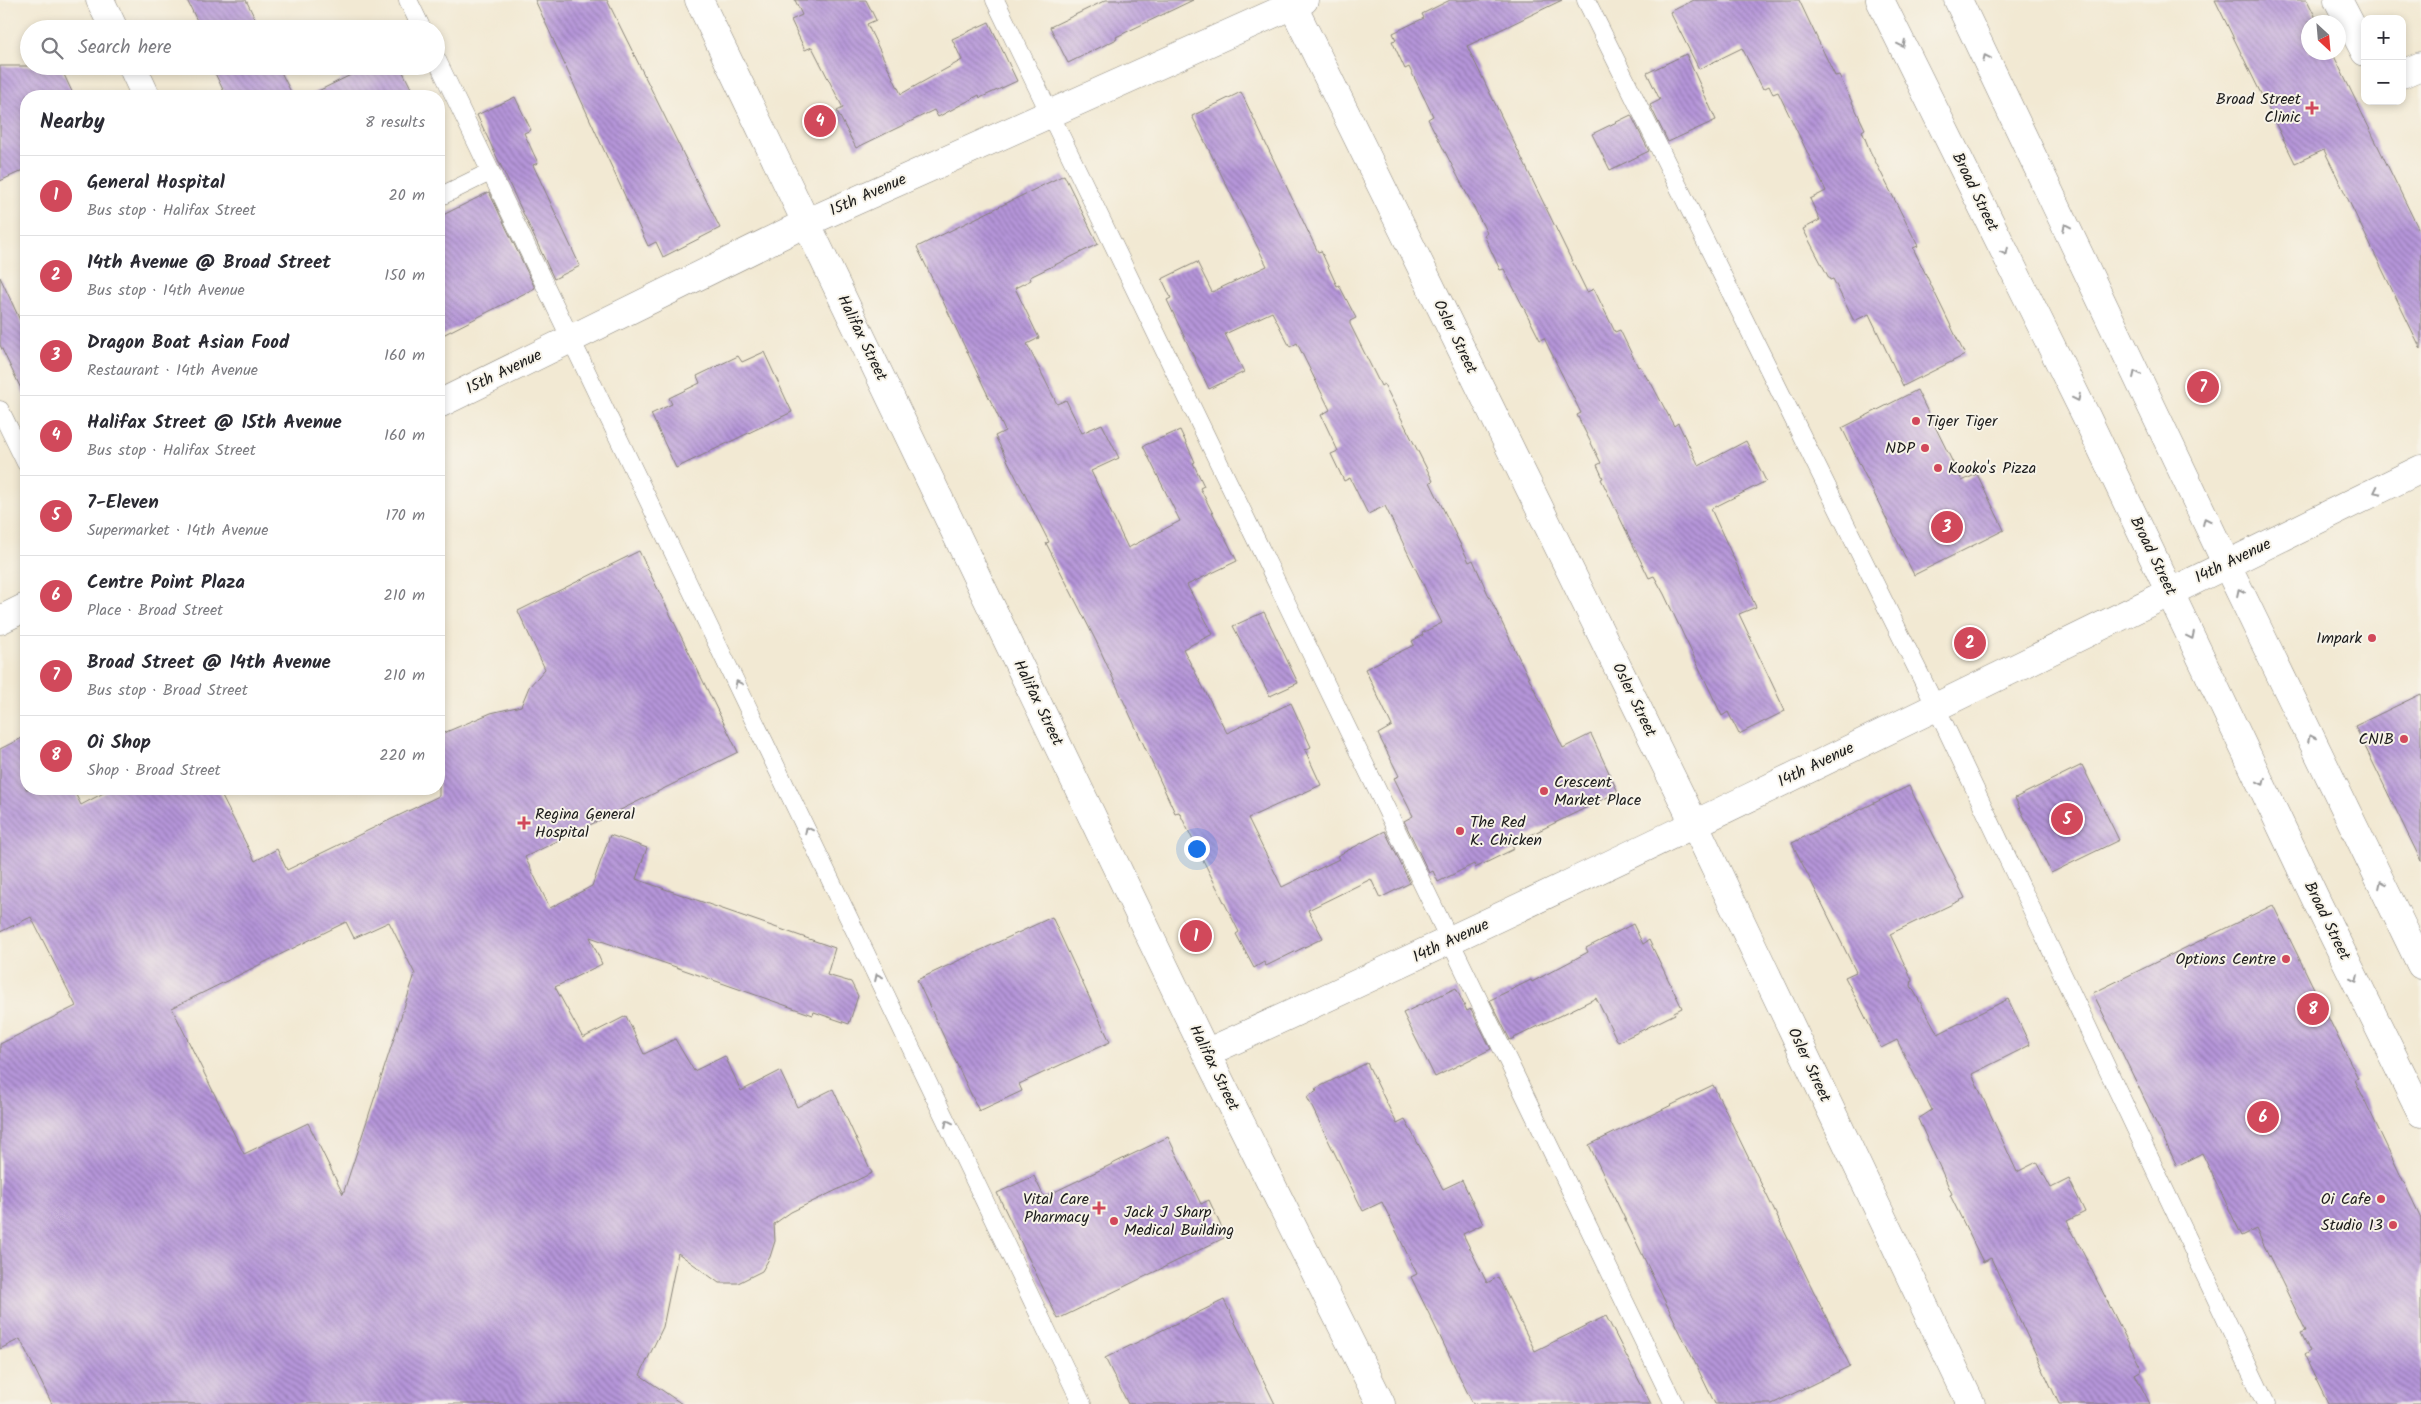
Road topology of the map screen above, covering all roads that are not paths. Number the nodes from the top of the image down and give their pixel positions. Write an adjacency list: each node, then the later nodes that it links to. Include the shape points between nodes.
1 (100, 0): 10 (street)
2 (408, 0): 11 (lane)
3 (699, 0): 21 (street, Halifax Street)
4 (995, 0): 18 (lane)
5 (1586, 0): 31 (lane)
6 (1880, 0): 28 (street, Broad Street, one-way to 28)
7 (1958, 0): 27 (street, one-way to 7)
8 (2338, 0): 12 (street)
9 (1295, 2): 18 (street, 15th Avenue); 32 (street, Osler Street)
10 (110, 20)
11 (418, 20)
12 (2361, 44)
13 (2421, 66): 14 (street)
14 (2406, 72)
15 (136, 75): 17 (street)
16 (444, 75): 19 (lane)
17 (143, 90)
18 (1050, 113): 21 (street, 15th Avenue); 33 (lane)
19 (490, 172): 20 (lane); 22 (lane)
20 (445, 194)
21 (806, 223): 22 (street, 15th Avenue); 35 (street, Halifax Street)
22 (572, 339): 23 (street, 15th Avenue); 37 (lane, one-way to 22)
23 (445, 401)
24 (0, 410): 25 (lane)
25 (20, 451)
26 (2421, 469): 27 (street, 14th Avenue, one-way to 27)
27 (2226, 565): 28 (street, 14th Avenue); 34 (street, one-way to 27)
28 (2170, 592): 31 (street, 14th Avenue); 36 (street, Broad Street, one-way to 36)
29 (20, 610): 30 (street)
30 (0, 620)
31 (1936, 707): 32 (street, 14th Avenue); 41 (lane)
32 (1695, 825): 33 (street, 14th Avenue); 40 (street, Osler Street)
33 (1450, 942): 35 (street, 14th Avenue); 39 (lane)
34 (2421, 965)
35 (1206, 1053): 38 (street, Halifax Street)
36 (2421, 1113)
37 (1082, 1404)
38 (1381, 1404)
39 (1674, 1404)
40 (1971, 1404)
41 (2266, 1404)

